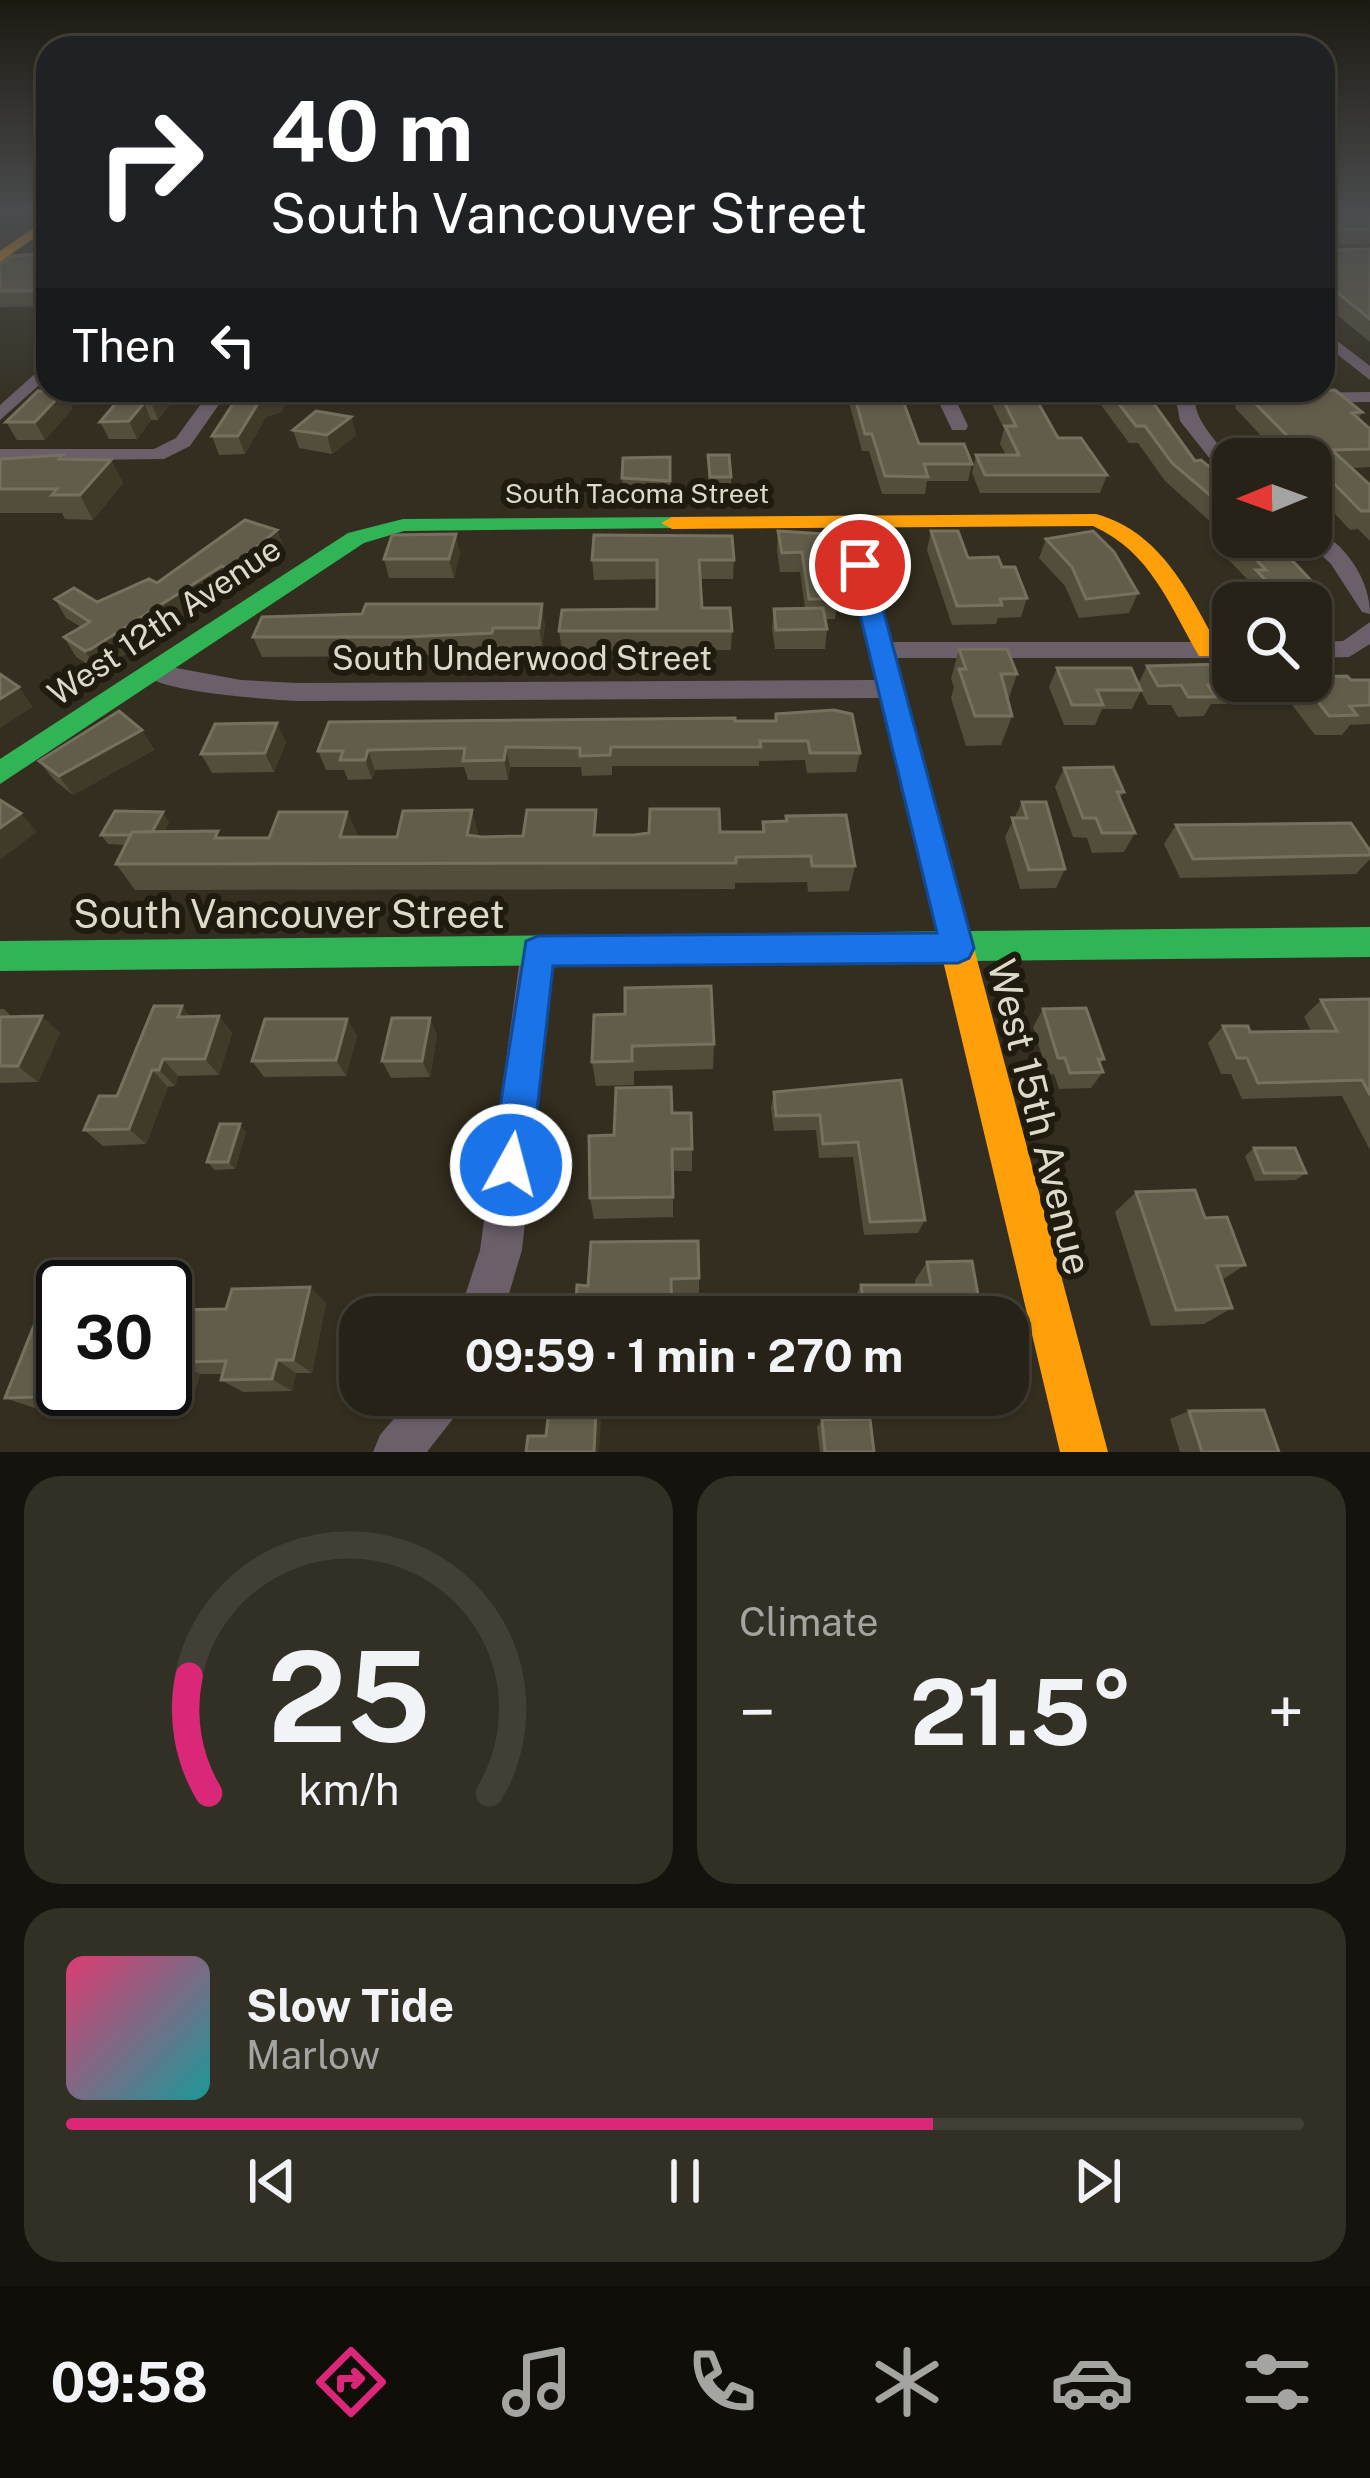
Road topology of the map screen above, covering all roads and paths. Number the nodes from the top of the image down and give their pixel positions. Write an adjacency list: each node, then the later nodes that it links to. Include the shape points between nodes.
1 (1335, 345): 2 (street)
2 (1370, 375)
3 (36, 380): 9 (street)
4 (1335, 397): 5 (street)
5 (1370, 397)
6 (211, 402): 12 (street, via 173,450 157,455)
7 (948, 402): 10 (street)
8 (1183, 402): 11 (street)
9 (0, 415)
10 (959, 426)
11 (1212, 449)
12 (0, 455)
13 (849, 522): 14 (street, South Tacoma Street); 18 (street, South Tacoma Street, via 1080,519 1121,527 1144,542); 20 (street, West 15th Avenue)
14 (369, 530): 22 (street, West 12th Avenue)
15 (1332, 554): 16 (street)
16 (1370, 607)
17 (1370, 630): 19 (street, via 1349,649)
18 (1212, 637)
19 (1332, 649)
20 (881, 650): 21 (street); 23 (street, West 15th Avenue)
21 (1212, 650)
22 (155, 673): 23 (street, South Underwood Street, via 282,692); 24 (street, West 12th Avenue)
23 (891, 689): 26 (street, West 15th Avenue)
24 (0, 773)
25 (1370, 942): 26 (street, South Vancouver Street)
26 (958, 948): 27 (street, South Vancouver Street); 32 (street, West 15th Avenue)
27 (538, 951): 28 (street, South Vancouver Street); 29 (street, via 501,1250)
28 (0, 956)
29 (487, 1296)
30 (426, 1416): 31 (street)
31 (397, 1452)
32 (1084, 1452)

